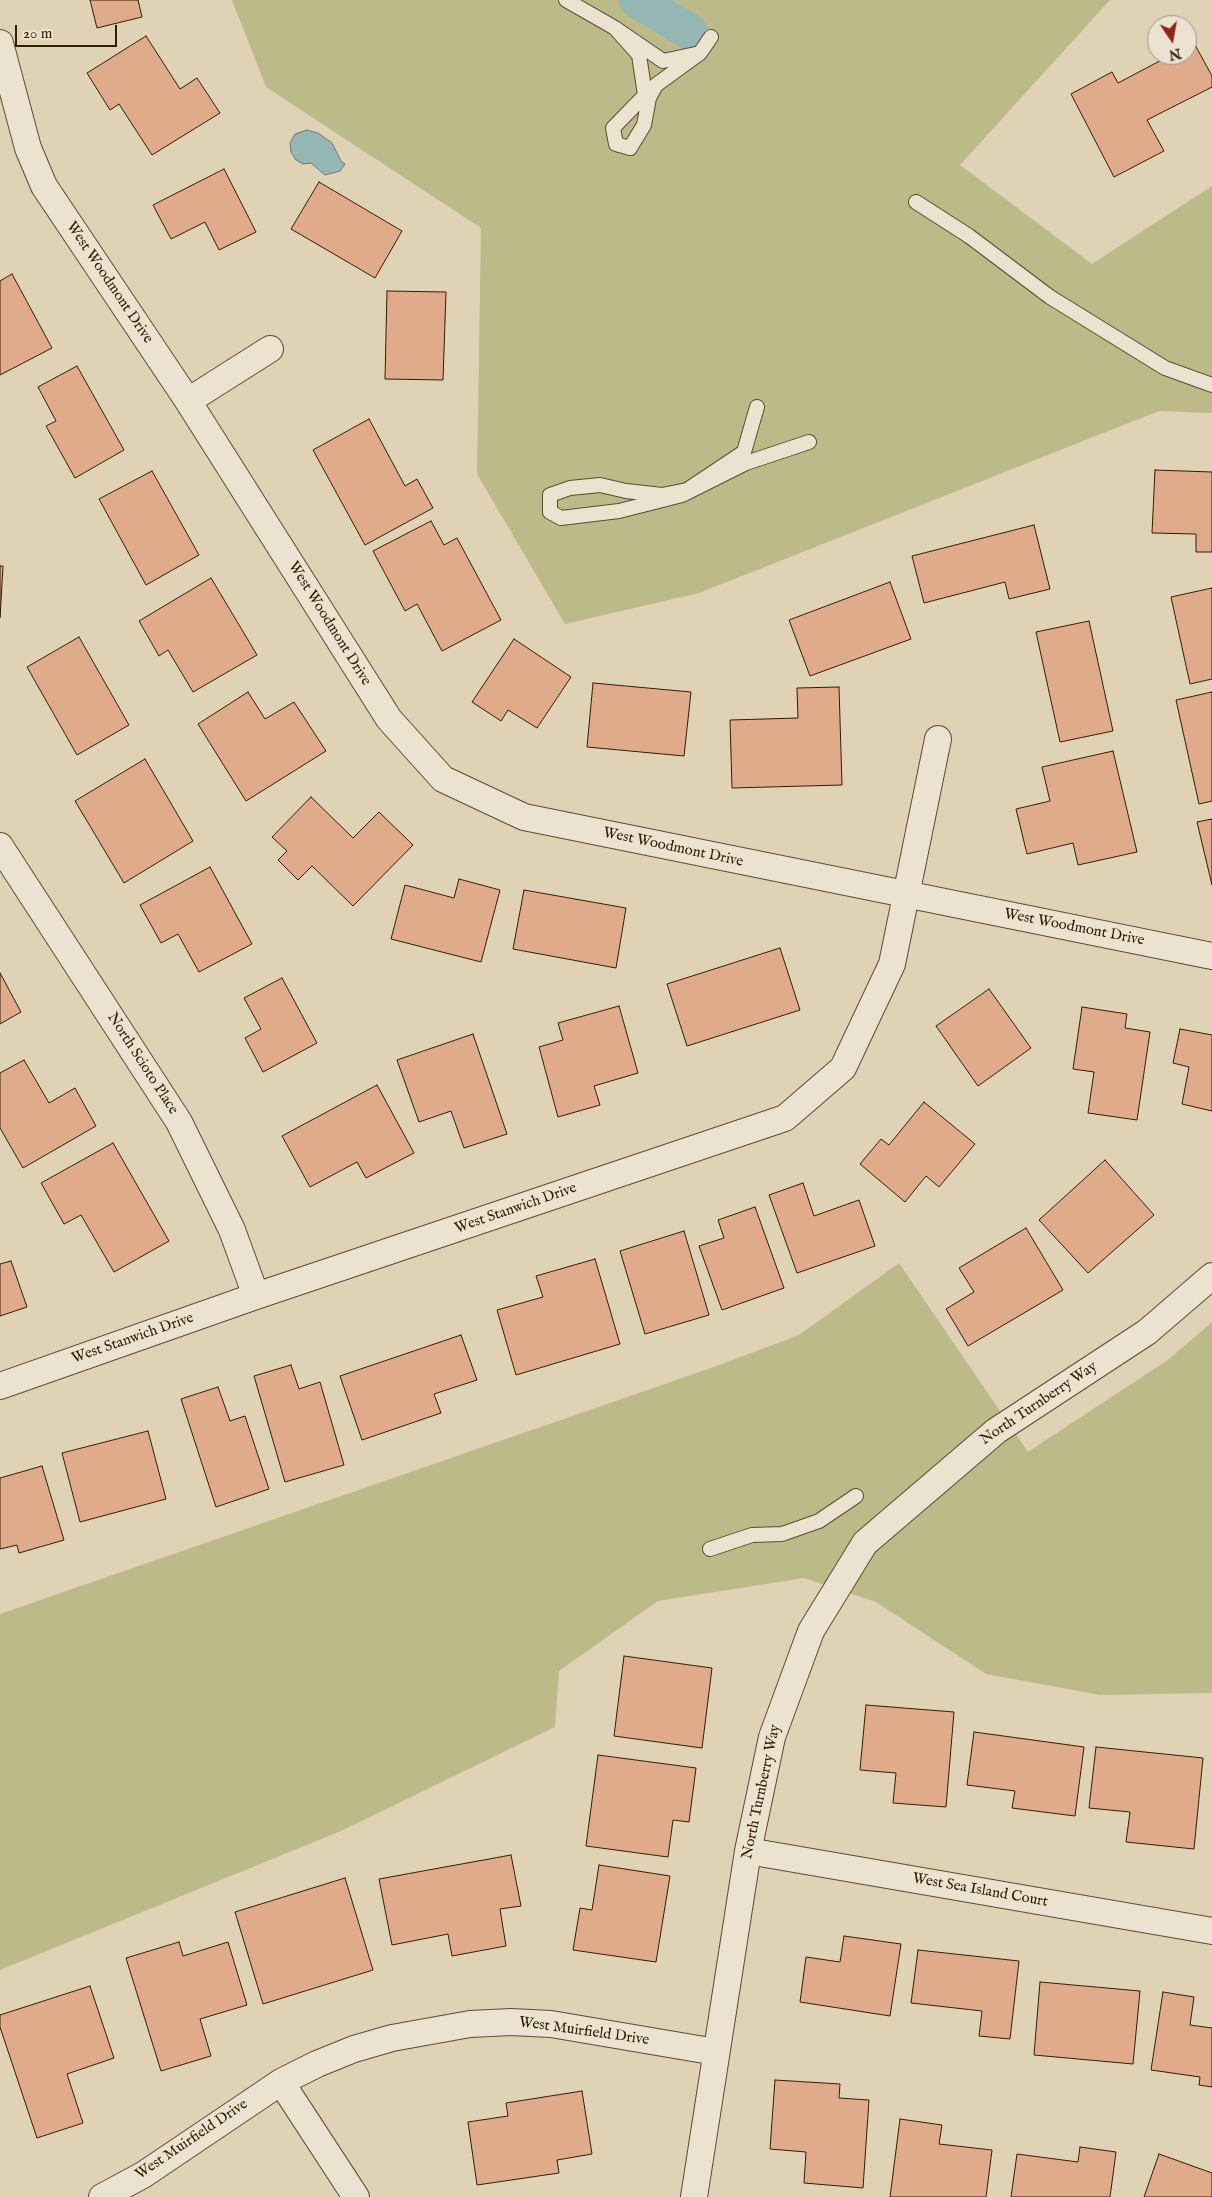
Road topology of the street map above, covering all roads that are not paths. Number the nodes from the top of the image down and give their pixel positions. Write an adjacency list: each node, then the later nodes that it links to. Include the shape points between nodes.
1 (566, 0): 2 (lane)
2 (614, 28): 5 (lane, via 663,61); 5 (lane, via 639,55 645,95 613,128 616,144 630,148 644,125 649,98 656,85)
3 (711, 37): 5 (lane)
4 (0, 42): 9 (street, West Woodmont Drive, via 28,148 44,186)
5 (700, 54)
6 (916, 202): 8 (lane, via 969,236 1050,296 1165,368)
7 (270, 349): 9 (street)
8 (1212, 385)
9 (188, 401): 14 (street, West Woodmont Drive, via 389,719 443,779 524,817)
10 (757, 407): 11 (lane, via 744,452 687,490 662,495 600,485 570,488 550,495 550,512 561,518 619,511 682,495 746,464)
11 (809, 442)
12 (938, 739): 14 (street)
13 (0, 846): 17 (street, North Scioto Place, via 179,1122 232,1230)
14 (906, 896): 15 (street, West Woodmont Drive); 17 (street, West Stanwich Drive, via 892,964 843,1068 786,1118)
15 (1212, 956)
16 (1212, 1276): 21 (street, North Turnberry Way, via 1147,1332 996,1431 865,1543 811,1631 772,1737)
17 (256, 1296): 18 (street, West Stanwich Drive)
18 (0, 1386)
19 (856, 1496): 20 (lane, via 819,1520 782,1534 752,1535)
20 (710, 1549)
21 (748, 1851): 22 (street, West Sea Island Court); 23 (street, North Turnberry Way)
22 (1212, 1931)
23 (716, 2052): 24 (street, West Muirfield Drive, via 551,2024 470,2024 392,2038 354,2049); 27 (street, North Turnberry Way)
24 (281, 2082): 25 (street, West Muirfield Drive); 26 (street)
25 (102, 2197)
26 (356, 2197)
27 (694, 2197)

